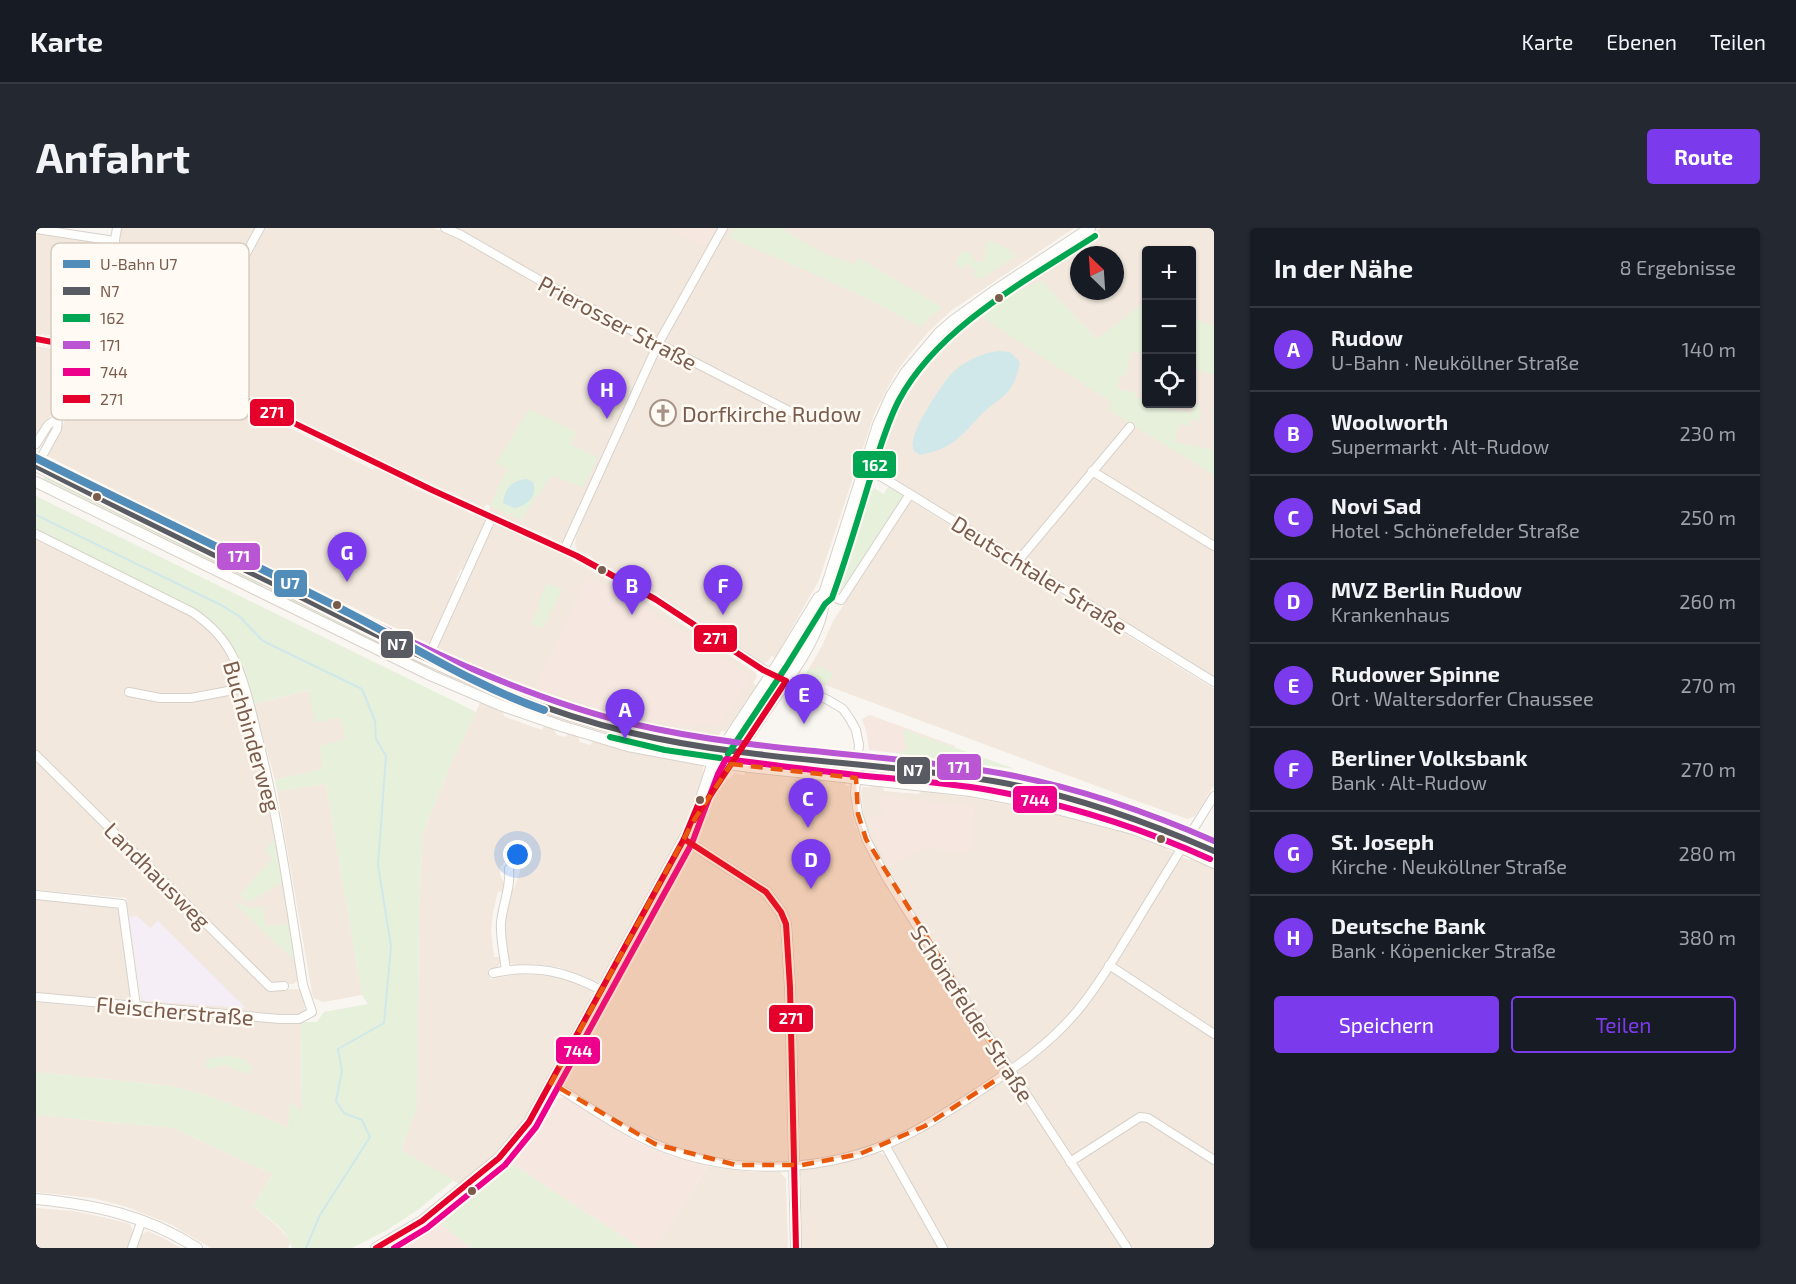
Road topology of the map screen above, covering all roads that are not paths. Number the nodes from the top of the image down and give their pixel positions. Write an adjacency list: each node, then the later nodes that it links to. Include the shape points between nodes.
1 (117, 228): 7 (street)
2 (260, 228): 8 (street)
3 (445, 228): 11 (street, Prierosser Straße)
4 (723, 228): 11 (street)
5 (1090, 228): 19 (main road, via 972,306 940,332 891,396)
6 (36, 229): 7 (street)
7 (115, 241)
8 (249, 248)
9 (36, 339): 10 (street, Schönefelder Straße)
10 (51, 342)
11 (658, 344): 13 (street, Prierosser Straße); 26 (street)
12 (249, 401): 23 (street, Schönefelder Straße)
13 (793, 413)
14 (55, 420): 17 (street)
15 (58, 420): 18 (street, via 57,429)
16 (1130, 427): 20 (street)
17 (36, 444)
18 (36, 466): 28 (main road)
19 (863, 471): 22 (street, Deutschtaler Straße); 30 (main road)
20 (1092, 471): 25 (street); 27 (street)
21 (36, 482): 29 (main road)
22 (910, 494): 27 (street, Deutschtaler Straße); 30 (street, via 841,600)
23 (492, 518): 26 (street, Schönefelder Straße); 31 (street)
24 (36, 534): 35 (street, Buchbinderweg, via 206,621 234,659)
25 (1214, 546)
26 (564, 550): 32 (street, Schönefelder Straße, via 655,599)
27 (1018, 561): 34 (street, Deutschtaler Straße)
28 (269, 582): 29 (main road); 31 (main road)
29 (263, 593): 38 (main road, via 477,696)
30 (824, 594): 32 (main road); 33 (main road, via 820,619)
31 (427, 660): 37 (main road, via 537,706)
32 (771, 674): 33 (street, Schönefelder Straße); 39 (main road)
33 (786, 681): 40 (main road); 44 (street, Schönefelder Straße, via 846,713 859,745)
34 (1214, 682)
35 (244, 688): 36 (street, via 191,698); 65 (street, Buchbinderweg, via 270,789 303,985)
36 (129, 692)
37 (632, 733): 38 (main road); 39 (main road)
38 (628, 746): 42 (main road)
39 (721, 749): 40 (main road); 42 (main road)
40 (740, 752): 43 (main road); 44 (main road)
41 (36, 755): 61 (street, Landhausweg, via 270,987)
42 (713, 762): 43 (main road); 51 (main road)
43 (730, 764): 46 (main road); 51 (main road)
44 (857, 765): 45 (main road); 46 (street, Schönefelder Straße)
45 (926, 772): 47 (main road); 48 (main road)
46 (856, 778): 47 (main road); 67 (street, Schönefelder Straße, via 858,813 866,839 894,891)
47 (925, 786): 50 (main road)
48 (1037, 790): 50 (main road); 53 (main road, via 1112,811)
49 (1214, 796): 53 (street)
50 (1034, 803): 53 (main road)
51 (693, 820): 52 (main road)
52 (684, 839): 62 (main road); 72 (main road, via 766,892 786,924)
53 (1185, 844): 54 (main road); 55 (main road); 58 (street)
54 (1214, 851)
55 (1214, 863)
56 (509, 869): 59 (street, via 501,924)
57 (36, 895): 64 (street, via 122,904)
58 (1109, 965): 66 (street); 67 (street, via 1067,1024)
59 (506, 970): 60 (street); 62 (street, via 558,972)
60 (493, 973)
61 (284, 986)
62 (601, 990): 68 (main road)
63 (36, 997): 64 (street, Fleischerstraße)
64 (136, 1006): 65 (street, Fleischerstraße, via 280,1019 299,1019)
65 (312, 1012)
66 (1214, 1034)
67 (1010, 1071): 69 (street, via 925,1126); 71 (street, Schönefelder Straße)
68 (551, 1083): 72 (street, via 629,1132 674,1152 736,1165); 77 (main road, via 528,1122 499,1158 422,1221)
69 (885, 1145): 72 (street, via 836,1160); 79 (street)
70 (1214, 1160): 71 (street, via 1148,1118 1140,1117)
71 (1070, 1162): 80 (street, Schönefelder Straße)
72 (794, 1166): 78 (main road)
73 (36, 1199): 74 (main road, via 85,1205)
74 (142, 1220): 75 (street); 76 (main road)
75 (132, 1248)
76 (197, 1248)
77 (376, 1248)
78 (796, 1248)
79 (943, 1248)
80 (1127, 1248)

